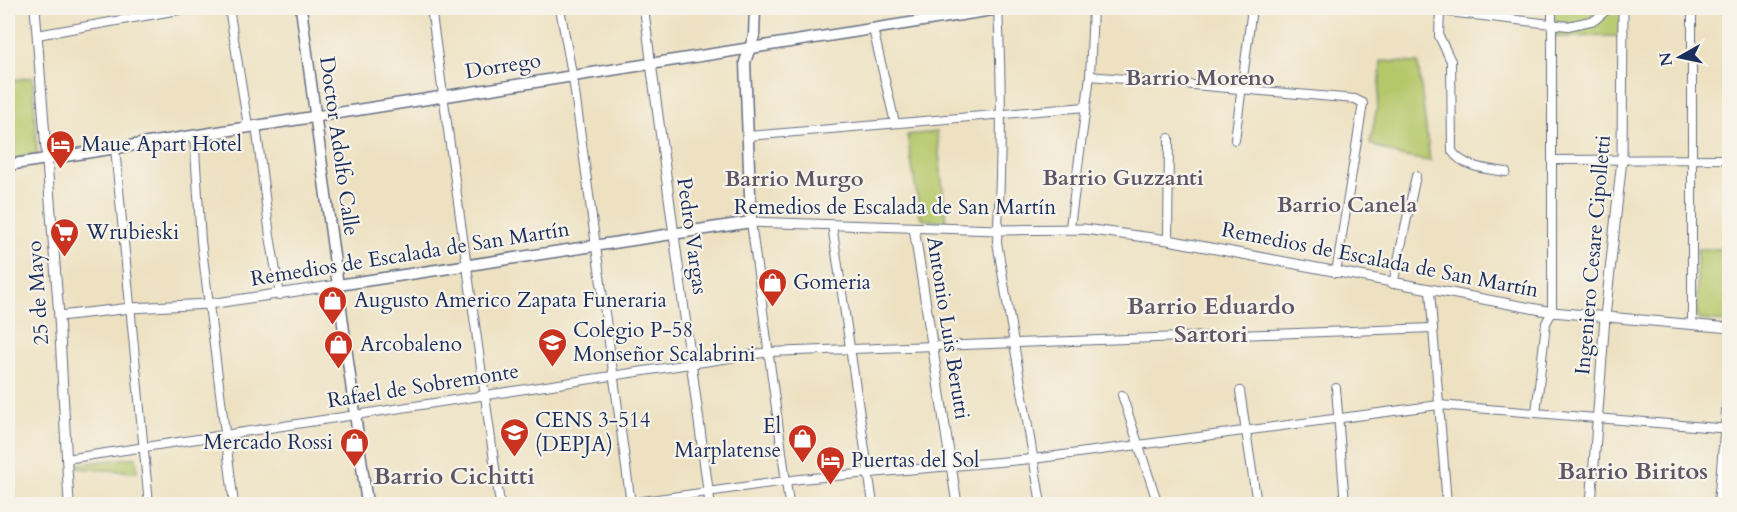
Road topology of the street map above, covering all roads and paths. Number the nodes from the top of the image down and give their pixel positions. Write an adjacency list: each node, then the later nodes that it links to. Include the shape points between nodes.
1 (35, 8): 22 (street, 25 de Mayo)
2 (190, 8): 18 (street)
3 (229, 8): 33 (street)
4 (301, 8): 31 (main road, Doctor Adolfo Calle)
5 (431, 8): 28 (street)
6 (560, 8): 25 (street)
7 (644, 8): 24 (street, Pedro Vargas)
8 (755, 8): 23 (main road)
9 (1002, 8): 21 (main road, Dorrego); 30 (street)
10 (1093, 8): 26 (street)
11 (1252, 8): 27 (street)
12 (1415, 8): 13 (street)
13 (1421, 8): 19 (street)
14 (1552, 8): 20 (street)
15 (1609, 8): 20 (street, via 1584,24)
16 (1623, 8): 40 (street, Ingeniero Cesare Cipolletti)
17 (1692, 8): 43 (street)
18 (164, 10): 22 (street)
19 (1440, 11): 20 (street); 45 (street, via 1439,36 1451,61 1452,152 1470,166)
20 (1552, 25): 42 (street)
21 (873, 29): 23 (main road, Dorrego); 32 (street)
22 (37, 35): 39 (street, 25 de Mayo)
23 (750, 47): 24 (main road, Dorrego); 35 (main road, via 745,62)
24 (651, 63): 25 (main road, Dorrego); 52 (street, Pedro Vargas)
25 (572, 75): 28 (main road, Dorrego); 54 (street)
26 (1090, 76): 27 (street); 29 (street)
27 (1242, 89): 37 (street); 56 (street, via 1355,99 1363,103)
28 (445, 95): 31 (main road, Dorrego); 55 (street)
29 (1086, 107): 30 (street); 49 (street)
30 (1003, 114): 32 (street); 51 (street)
31 (315, 116): 33 (main road, Dorrego); 58 (main road, Doctor Adolfo Calle)
32 (895, 123): 35 (street)
33 (252, 125): 34 (main road, Dorrego); 60 (street)
34 (194, 135): 38 (main road, Dorrego); 61 (street)
35 (748, 136): 47 (main road)
36 (1169, 138): 53 (street)
37 (1235, 140)
38 (115, 148): 39 (main road, Dorrego); 62 (street)
39 (46, 159): 44 (main road, Dorrego); 64 (street, 25 de Mayo)
40 (1622, 159): 42 (street); 43 (street); 65 (street, Ingeniero Cesare Cipolletti)
41 (1730, 159): 43 (street)
42 (1553, 160): 63 (street)
43 (1691, 160): 66 (street)
44 (8, 165)
45 (1506, 172)
46 (1416, 176): 57 (street)
47 (751, 222): 48 (street, Remedios de Escalada de San Martín); 52 (main road, Remedios de Escalada de San Martín); 72 (street)
48 (832, 225): 50 (street, Remedios de Escalada de San Martín); 71 (street)
49 (1071, 227): 51 (street, Remedios de Escalada de San Martín); 53 (street, Remedios de Escalada de San Martín)
50 (914, 228): 51 (street, Remedios de Escalada de San Martín); 70 (street, Antonio Luis Berutti)
51 (998, 230): 69 (street)
52 (674, 233): 54 (main road, Remedios de Escalada de San Martín); 73 (street, Pedro Vargas)
53 (1168, 240): 56 (street, Remedios de Escalada de San Martín)
54 (596, 244): 55 (main road, Remedios de Escalada de San Martín); 75 (street)
55 (468, 265): 58 (main road, Remedios de Escalada de San Martín); 78 (street)
56 (1336, 273): 57 (street, Remedios de Escalada de San Martín)
57 (1393, 284): 59 (street, Remedios de Escalada de San Martín)
58 (338, 285): 60 (street, Remedios de Escalada de San Martín); 82 (main road, Doctor Adolfo Calle)
59 (1430, 291): 63 (street, Remedios de Escalada de San Martín); 67 (street)
60 (280, 295): 61 (street, Remedios de Escalada de San Martín)
61 (209, 304): 62 (street, Remedios de Escalada de San Martín); 87 (street)
62 (130, 308): 64 (street, Remedios de Escalada de San Martín); 89 (street)
63 (1552, 312): 65 (street, Remedios de Escalada de San Martín); 81 (street, via 1545,322)
64 (59, 316): 90 (street, 25 de Mayo)
65 (1605, 317): 66 (street, Remedios de Escalada de San Martín); 84 (street, Ingeniero Cesare Cipolletti)
66 (1692, 325): 68 (street, Remedios de Escalada de San Martín)
67 (1433, 328): 69 (street, Rafael de Sobremonte); 80 (street)
68 (1730, 328)
69 (1013, 342): 70 (street, Rafael de Sobremonte); 91 (street)
70 (931, 345): 71 (street, Rafael de Sobremonte); 92 (street, Antonio Luis Berutti)
71 (850, 348): 72 (street, Rafael de Sobremonte); 93 (street)
72 (769, 352): 73 (street, Rafael de Sobremonte); 94 (street)
73 (691, 363): 75 (street, Rafael de Sobremonte); 95 (street, Pedro Vargas)
74 (1730, 363): 85 (street)
75 (614, 375): 78 (street, Rafael de Sobremonte); 101 (street)
76 (1336, 388): 83 (street)
77 (1240, 391): 86 (street)
78 (485, 394): 82 (street, Rafael de Sobremonte); 100 (street)
79 (1122, 395): 88 (street)
80 (1439, 405): 81 (street); 83 (street); 110 (street)
81 (1536, 413): 84 (street)
82 (355, 415): 87 (street, Rafael de Sobremonte); 99 (main road, Doctor Adolfo Calle)
83 (1338, 417): 86 (street); 109 (street)
84 (1598, 418): 85 (street); 111 (street, Ingeniero Cesare Cipolletti)
85 (1727, 428): 112 (street)
86 (1246, 430): 88 (street); 108 (street)
87 (225, 435): 89 (street, Rafael de Sobremonte); 98 (street)
88 (1139, 444): 91 (street); 107 (street)
89 (142, 447): 90 (street, Rafael de Sobremonte); 97 (street)
90 (66, 459): 96 (street, 25 de Mayo)
91 (1034, 459): 92 (street); 106 (street)
92 (951, 466): 93 (street); 105 (street, Antonio Luis Berutti)
93 (869, 473): 94 (street); 104 (street)
94 (786, 481): 95 (street); 103 (street)
95 (708, 492): 101 (street); 102 (street, Pedro Vargas)
96 (69, 504)
97 (149, 504)
98 (234, 504)
99 (367, 504)
100 (500, 504)
101 (628, 504)
102 (710, 504)
103 (789, 504)
104 (873, 504)
105 (957, 504)
106 (1041, 504)
107 (1158, 504)
108 (1257, 504)
109 (1345, 504)
110 (1447, 504)
111 (1591, 504)
112 (1718, 504)

